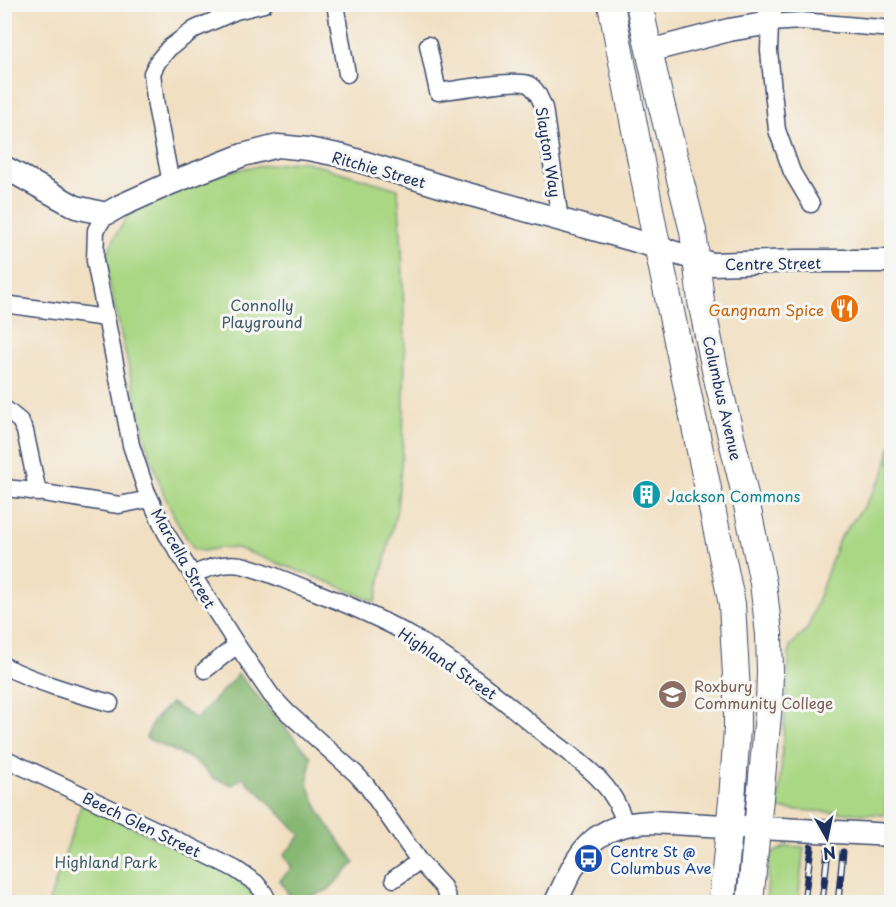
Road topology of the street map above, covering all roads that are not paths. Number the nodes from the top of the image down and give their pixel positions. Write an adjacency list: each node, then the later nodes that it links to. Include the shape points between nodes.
1 (264, 4): 11 (street, via 195,29 158,61 152,73)
2 (335, 4): 9 (street)
3 (611, 4): 15 (main road)
4 (639, 4): 8 (main road, Columbus Avenue)
5 (770, 14): 6 (street, via 801,21); 8 (street, via 729,30); 12 (street, via 768,51 777,130 792,172)
6 (891, 29)
7 (428, 45): 14 (street, Slayton Way, via 438,92 524,83 537,93 544,108)
8 (649, 51): 16 (main road, Columbus Avenue)
9 (347, 74)
10 (4, 167): 13 (street, via 76,207)
11 (171, 183): 13 (street, Ritchie Street); 14 (street, Ritchie Street, via 278,146 343,156)
12 (811, 204)
13 (106, 214): 19 (street, Marcella Street, via 96,230 95,261)
14 (560, 220): 15 (street, Ritchie Street)
15 (658, 248): 16 (street, Centre Street); 31 (main road, via 732,604 737,712)
16 (697, 259): 17 (street, Centre Street, via 719,264); 32 (main road, Columbus Avenue, via 701,301 768,619 769,704)
17 (891, 261)
18 (4, 304): 19 (street)
19 (106, 318): 23 (street, Marcella Street, via 131,445)
20 (4, 408): 22 (street, via 20,421 25,431)
21 (4, 488): 22 (street)
22 (38, 493): 23 (street, via 119,505)
23 (150, 499): 24 (street, Marcella Street)
24 (192, 575): 25 (street, Marcella Street); 30 (street, Highland Street, via 223,565 264,572 382,620 412,637 481,684 592,773 616,800)
25 (237, 645): 27 (street); 34 (street, Marcella Street, via 277,702 367,786)
26 (4, 666): 28 (street, via 67,692)
27 (205, 670)
28 (110, 703)
29 (4, 758): 36 (street, Beech Glen Street, via 235,869 256,883)
30 (625, 825): 31 (street, via 651,822); 38 (street, via 604,832 587,846)
31 (729, 826): 32 (street); 39 (main road)
32 (758, 828): 33 (street); 40 (main road, Columbus Avenue)
33 (891, 835)
34 (419, 861): 35 (street); 37 (street, Marcella Street, via 443,887)
35 (394, 879)
36 (269, 903)
37 (449, 903)
38 (556, 903)
39 (722, 903)
40 (750, 903)

